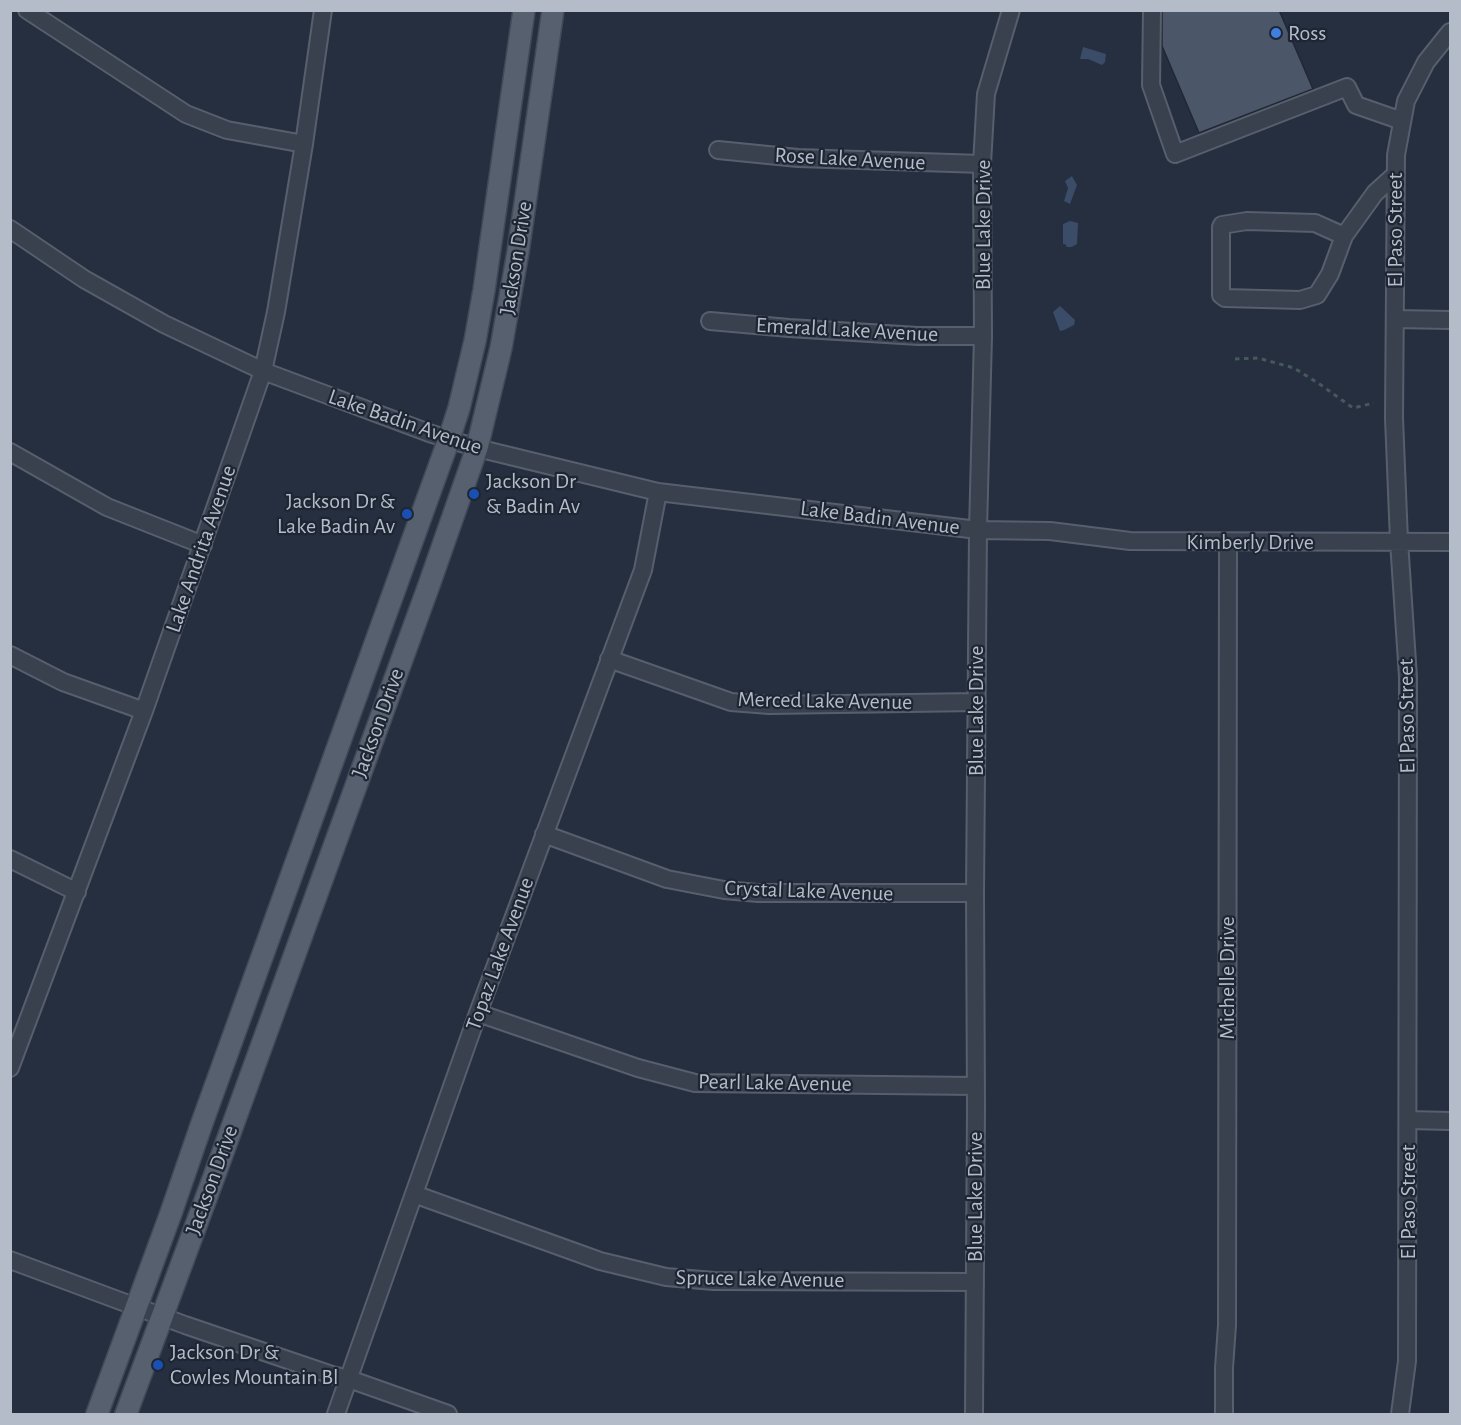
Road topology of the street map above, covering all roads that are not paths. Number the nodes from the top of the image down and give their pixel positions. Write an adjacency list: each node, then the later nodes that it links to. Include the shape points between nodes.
1 (27, 10): 9 (street, via 186,114 227,130)
2 (322, 10): 9 (street, Lake Andrita Avenue)
3 (524, 10): 20 (main road, Jackson Drive, via 484,290)
4 (553, 10): 21 (main road, Jackson Drive, via 518,252 501,348)
5 (1011, 10): 11 (street, Blue Lake Drive, via 986,94)
6 (1152, 10): 8 (street, via 1151,85 1175,154 1347,87 1356,105)
7 (1449, 35): 8 (street, El Paso Street, via 1426,62 1406,101)
8 (1402, 121): 12 (street, El Paso Street)
9 (304, 144): 19 (street, Lake Andrita Avenue)
10 (718, 150): 11 (street, Rose Lake Avenue, via 798,158)
11 (982, 164): 18 (street, Blue Lake Drive)
12 (1396, 174): 14 (street, via 1375,193); 15 (street, El Paso Street)
13 (10, 229): 19 (street, Lake Badin Avenue, via 84,279 164,324)
14 (1344, 236): 14 (street, via 1330,274 1317,295 1300,300 1221,295 1222,225 1247,221 1315,223)
15 (1395, 319): 16 (street); 26 (street, El Paso Street)
16 (1450, 320)
17 (710, 321): 18 (street, Emerald Lake Avenue, via 906,335)
18 (983, 336): 24 (street, Blue Lake Drive)
19 (263, 371): 20 (street, Lake Badin Avenue); 29 (street, Lake Andrita Avenue)
20 (449, 439): 21 (street, Lake Badin Avenue); 46 (main road, Jackson Drive)
21 (477, 448): 23 (street, Lake Badin Avenue); 47 (main road, Jackson Drive)
22 (10, 452): 29 (street, via 108,507)
23 (658, 492): 24 (street, Lake Badin Avenue); 31 (street, Topaz Lake Avenue, via 643,570)
24 (978, 530): 25 (street, Lake Badin Avenue); 32 (street, Blue Lake Drive)
25 (1050, 531): 27 (street, Kimberly Drive, via 1130,541)
26 (1399, 541): 27 (street, Kimberly Drive); 28 (street, Kimberly Drive); 41 (street, El Paso Street, via 1408,677)
27 (1228, 542): 54 (street, Michelle Drive)
28 (1450, 542)
29 (203, 545): 33 (street, Lake Andrita Avenue)
30 (10, 655): 33 (street, via 63,681)
31 (609, 659): 32 (street, Merced Lake Avenue, via 731,702); 34 (street, Topaz Lake Avenue)
32 (976, 702): 37 (street, Blue Lake Drive)
33 (144, 711): 36 (street, Lake Andrita Avenue)
34 (544, 834): 37 (street, Crystal Lake Avenue, via 667,879 724,890); 38 (street, Topaz Lake Avenue)
35 (10, 859): 36 (street)
36 (77, 892): 39 (street, Lake Andrita Avenue)
37 (975, 893): 40 (street, Blue Lake Drive)
38 (478, 1013): 40 (street, Pearl Lake Avenue, via 694,1083); 43 (street, Topaz Lake Avenue)
39 (12, 1062)
40 (975, 1086): 45 (street, Blue Lake Drive)
41 (1408, 1120): 42 (street); 55 (street, El Paso Street, via 1407,1361)
42 (1450, 1121)
43 (414, 1194): 45 (street, Spruce Lake Avenue, via 600,1261 666,1277 714,1281); 48 (street, Topaz Lake Avenue)
44 (10, 1260): 46 (street)
45 (975, 1282): 53 (street, Blue Lake Drive)
46 (136, 1307): 47 (street); 49 (main road, Jackson Drive)
47 (162, 1316): 48 (street); 50 (main road, Jackson Drive)
48 (349, 1378): 51 (street, Topaz Lake Avenue); 52 (street)
49 (97, 1414)
50 (126, 1414)
51 (336, 1414)
52 (448, 1414)
53 (974, 1414)
54 (1224, 1414)
55 (1400, 1414)

